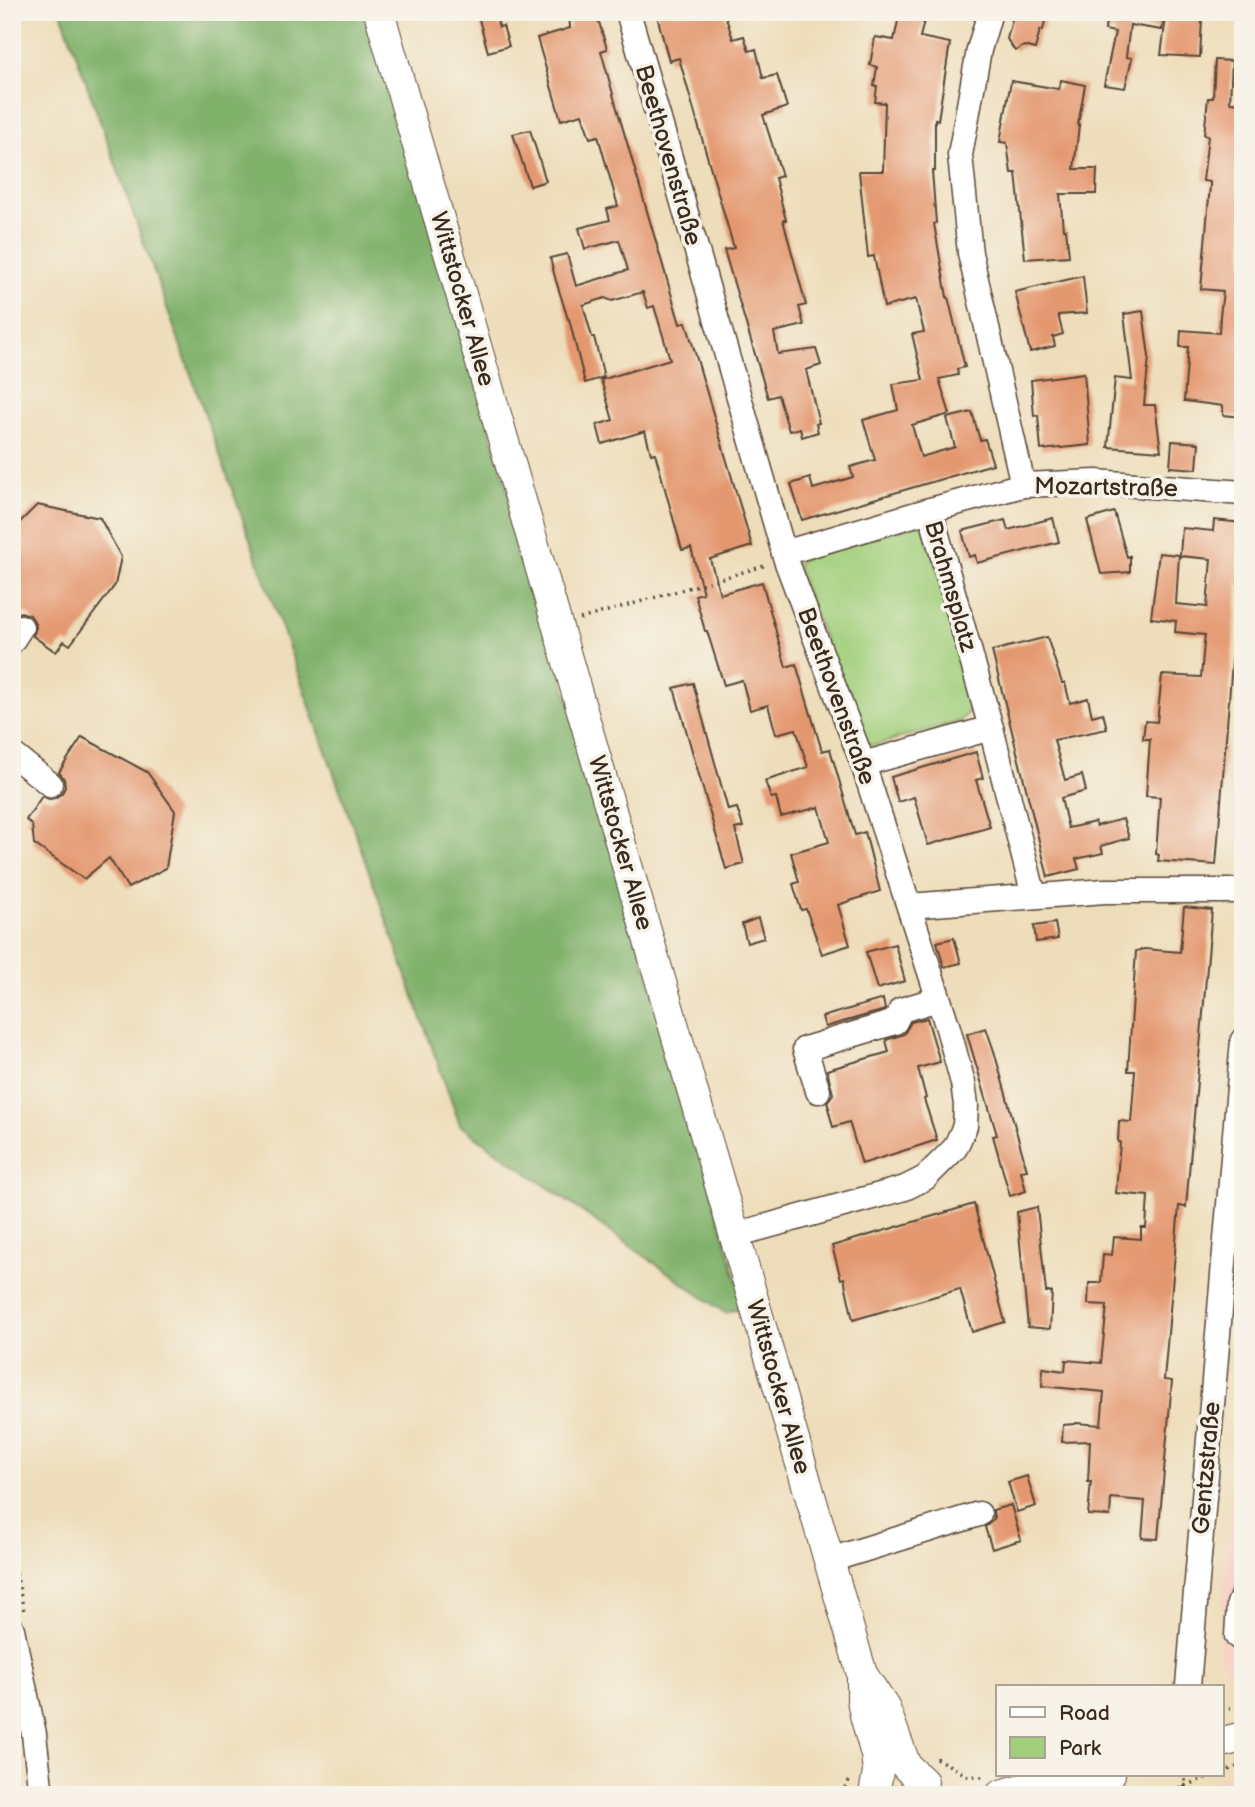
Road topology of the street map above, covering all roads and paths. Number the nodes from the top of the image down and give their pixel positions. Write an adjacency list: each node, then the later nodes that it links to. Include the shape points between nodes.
1 (379, 12): 8 (main road, Wittstocker Allee)
2 (628, 12): 7 (street, Beethovenstraße)
3 (990, 12): 4 (street, via 960,155 970,253)
4 (1023, 485): 5 (street, Mozartstraße, via 1096,482); 6 (street, Mozartstraße)
5 (1243, 493)
6 (930, 510): 7 (street, Brahmsplatz); 9 (street, Brahmsplatz)
7 (785, 556): 8 (path); 11 (street, Beethovenstraße)
8 (558, 626): 20 (main road, Wittstocker Allee)
9 (991, 728): 11 (street); 14 (street, Brahmsplatz)
10 (12, 754): 12 (street)
11 (863, 764): 15 (street, Beethovenstraße)
12 (50, 784)
13 (1243, 891): 14 (street)
14 (1034, 896): 15 (street)
15 (909, 906): 16 (street, Beethovenstraße)
16 (938, 999): 18 (street, via 901,1010 895,1023 805,1049); 20 (street, Beethovenstraße, via 963,1083 965,1126 956,1147 925,1178 905,1188)
17 (1243, 1040): 19 (street, Gentzstraße)
18 (818, 1091)
19 (1238, 1140): 27 (street, Gentzstraße)
20 (735, 1235): 22 (main road, Wittstocker Allee)
21 (979, 1514): 22 (street)
22 (830, 1560): 26 (main road, Wittstocker Allee)
23 (1243, 1594): 25 (street, via 1237,1636)
24 (12, 1629): 42 (street, via 34,1734)
25 (1243, 1640)
26 (862, 1674): 37 (main road, via 885,1709 906,1766); 41 (main road, via 865,1715 878,1772)
27 (1188, 1685)
28 (1243, 1706): 29 (path)
29 (1224, 1709)
30 (1243, 1737): 31 (main road)
31 (1224, 1742)
32 (1243, 1765): 33 (path)
33 (1224, 1771)
34 (1105, 1776): 40 (main road)
35 (1185, 1776): 39 (path)
36 (1211, 1776): 39 (path)
37 (934, 1778): 38 (path, via 982,1777); 41 (main road, via 904,1780)
38 (995, 1784): 40 (main road)
39 (1184, 1786): 43 (path); 44 (path); 45 (path)
40 (1070, 1789)
41 (874, 1794)
42 (41, 1795)
43 (1151, 1795)
44 (1183, 1795)
45 (1200, 1795)

